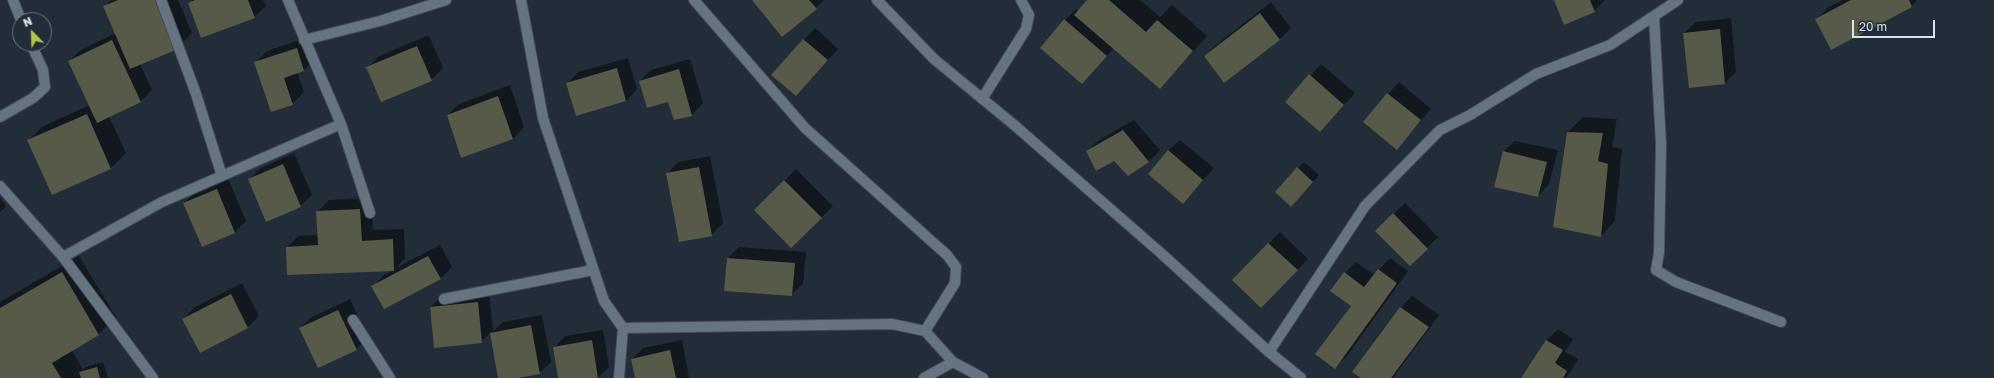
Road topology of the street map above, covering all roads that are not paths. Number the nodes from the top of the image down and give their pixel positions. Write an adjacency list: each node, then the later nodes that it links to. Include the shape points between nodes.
1 (13, 0): 10 (street)
2 (161, 0): 17 (street, via 195,91)
3 (288, 0): 12 (street)
4 (446, 0): 12 (street, via 380,21)
5 (521, 0): 21 (street, via 543,118)
6 (694, 0): 26 (street, via 805,128 946,255 956,267 955,283)
7 (877, 0): 14 (street, via 934,58)
8 (1021, 0): 14 (street, via 1029,15 1026,30)
9 (1678, 0): 11 (street)
10 (18, 12)
11 (1654, 17): 24 (street, via 1661,144 1659,253 1656,270 1676,282); 27 (street, via 1610,45 1536,74 1470,115 1440,130 1365,206)
12 (304, 40): 16 (street)
13 (35, 52): 15 (street, via 43,70 45,87 33,98)
14 (982, 99): 27 (street, via 1162,254)
15 (0, 117)
16 (341, 124): 17 (street); 19 (street)
17 (222, 176): 20 (street, via 162,202)
18 (0, 186): 20 (street)
19 (370, 213)
20 (63, 257): 29 (street)
21 (593, 270): 22 (street); 25 (street, via 604,301)
22 (444, 299)
23 (352, 320): 30 (street)
24 (1781, 322)
25 (623, 328): 26 (street, via 892,324); 31 (street)
26 (925, 331): 28 (street)
27 (1269, 352): 34 (street)
28 (953, 362): 32 (street); 33 (street)
29 (153, 378)
30 (390, 378)
31 (619, 378)
32 (924, 378)
33 (983, 378)
34 (1301, 378)

